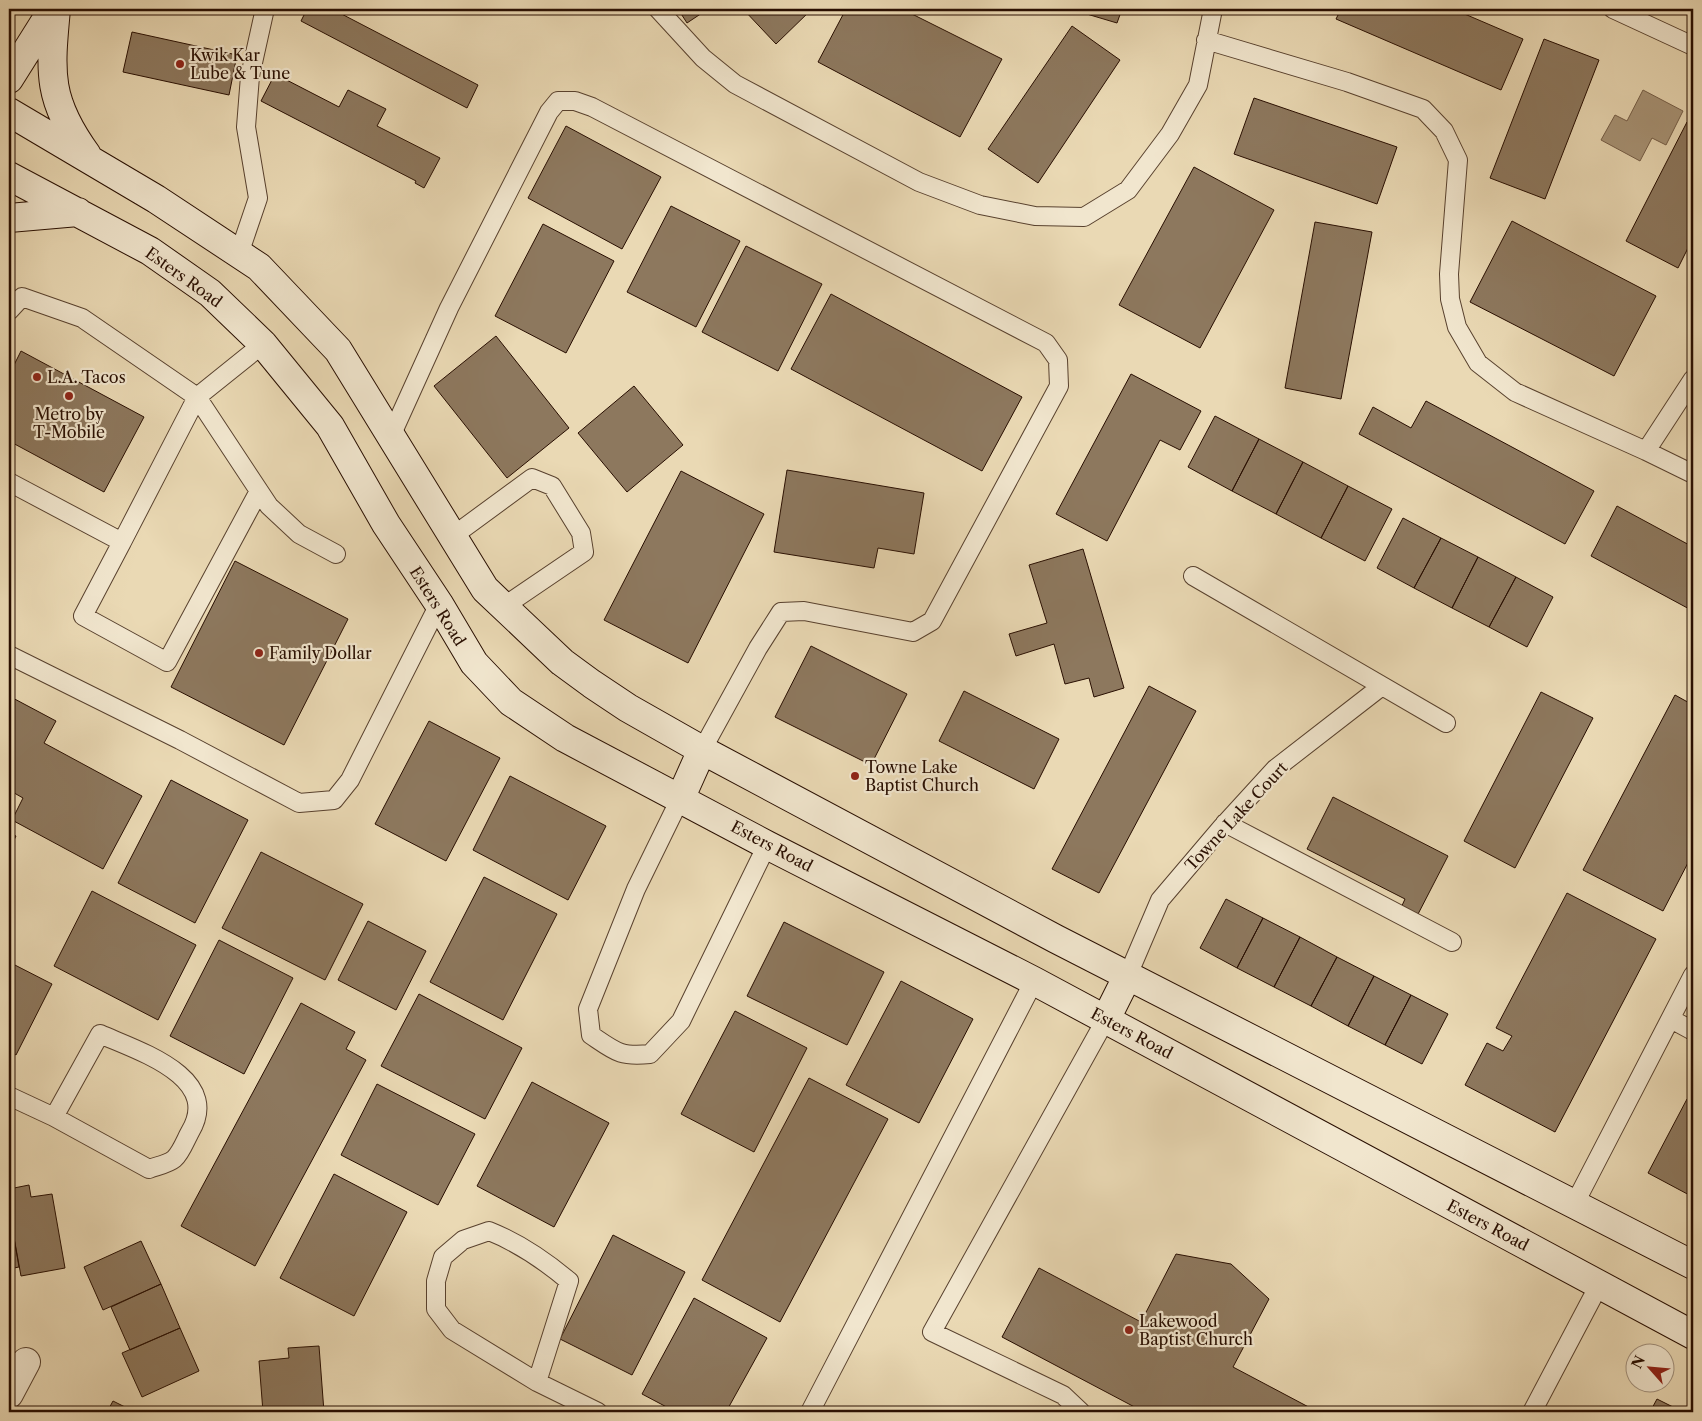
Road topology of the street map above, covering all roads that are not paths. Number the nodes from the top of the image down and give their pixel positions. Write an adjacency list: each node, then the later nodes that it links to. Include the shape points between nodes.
1 (54, 9): 8 (main road); 10 (main road, via 51,54 54,93 69,131)
2 (262, 9): 14 (lane, via 264,13 250,76 246,127 258,198)
3 (658, 9): 6 (lane, via 703,58 735,84 918,182 980,205 1035,216 1084,217 1128,190 1170,134 1198,85)
4 (1213, 9): 6 (lane)
5 (1613, 9): 7 (lane)
6 (1206, 40): 20 (lane, via 1347,82 1423,109 1444,131 1458,160 1448,274 1450,299 1457,327 1478,362 1515,392)
7 (1693, 46)
8 (9, 79)
9 (9, 112): 10 (main road)
10 (90, 160): 14 (main road)
11 (9, 176): 12 (main road, Esters Road)
12 (78, 212): 13 (main road); 16 (main road, Esters Road, via 150,251 210,293)
13 (9, 218)
14 (239, 254): 19 (main road, via 259,267 338,350)
15 (9, 311): 18 (lane, via 22,297 82,318)
16 (264, 344): 18 (lane); 28 (main road, Esters Road, via 330,426 386,524)
17 (1693, 379): 20 (lane)
18 (197, 397): 23 (lane); 25 (lane)
19 (391, 436): 24 (main road); 33 (lane, via 449,308 549,112 558,101 575,101 592,107 1046,343 1058,360 1059,386 932,622 913,632 804,610 782,612 758,648)
20 (1646, 450): 21 (lane)
21 (1693, 474)
22 (9, 482): 25 (lane)
23 (259, 491): 25 (lane, via 167,662 83,616); 26 (lane, via 269,506 299,534)
24 (453, 536): 29 (main road, via 485,589); 29 (lane, via 532,478 552,486 581,533 584,552)
25 (122, 542)
26 (336, 554)
27 (1193, 576): 31 (lane)
28 (439, 604): 30 (lane, via 350,780 334,800 299,803); 34 (main road, Esters Road, via 474,663 511,702 565,738)
29 (503, 607): 33 (main road, via 562,662 592,684)
30 (9, 655)
31 (1382, 686): 32 (lane); 35 (lane, Towne Lake Court, via 1275,769)
32 (1446, 723)
33 (702, 750): 34 (main road); 38 (main road)
34 (680, 797): 36 (main road, Esters Road); 36 (lane, via 636,889 588,1009 591,1035 608,1046 627,1056 650,1054 681,1021)
35 (1225, 823): 37 (lane); 38 (lane, Towne Lake Court, via 1160,900)
36 (767, 845): 40 (main road, Esters Road)
37 (1452, 942)
38 (1128, 975): 41 (main road); 46 (main road)
39 (1693, 975): 42 (lane)
40 (1034, 981): 41 (main road, Esters Road); 54 (lane)
41 (1106, 1019): 48 (main road, Esters Road); 55 (lane, via 932,1332 1063,1395)
42 (1671, 1019): 43 (lane); 46 (lane)
43 (1693, 1031)
44 (9, 1096): 45 (lane)
45 (54, 1117): 45 (lane, via 149,1169 175,1158 197,1120 196,1094 189,1082 156,1059 100,1034)
46 (1575, 1204): 47 (main road)
47 (1693, 1265)
48 (1599, 1285): 49 (main road, Esters Road); 56 (lane)
49 (1693, 1336)
50 (26, 1362): 52 (main road)
51 (537, 1382): 51 (lane, via 452,1330 436,1309 436,1281 443,1257 463,1240 488,1231 507,1238 545,1260 569,1281); 53 (lane)
52 (9, 1394)
53 (598, 1412)
54 (810, 1412)
55 (1081, 1412)
56 (1532, 1412)

